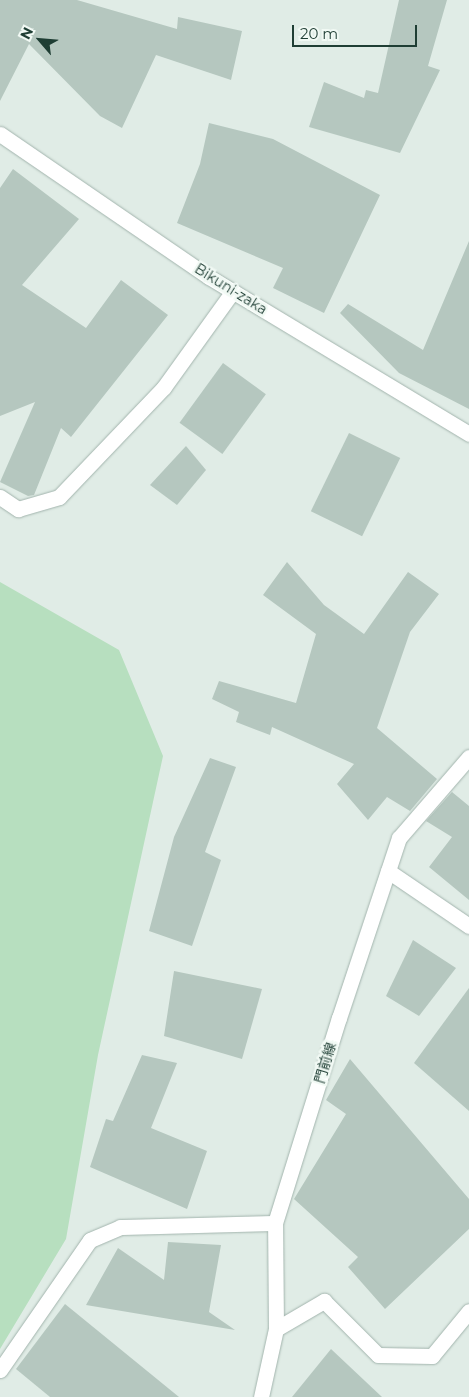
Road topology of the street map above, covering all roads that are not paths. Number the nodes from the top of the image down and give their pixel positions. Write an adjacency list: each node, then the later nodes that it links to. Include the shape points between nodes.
1 (0, 134): 2 (street, Bikuni-zaka)
2 (233, 291): 3 (street, Bikuni-zaka); 4 (street, via 164,387 59,497 18,509)
3 (469, 434)
4 (0, 497)
5 (469, 757): 6 (street, 門前線, via 399,838)
6 (388, 871): 7 (street); 8 (street, 門前線)
7 (469, 926)
8 (275, 1223): 10 (street, 門前線); 11 (street, via 120,1227 90,1240)
9 (469, 1311): 10 (street, via 432,1356 378,1355 324,1301)
10 (276, 1329): 12 (street, 門前線)
11 (0, 1370)
12 (261, 1397)

